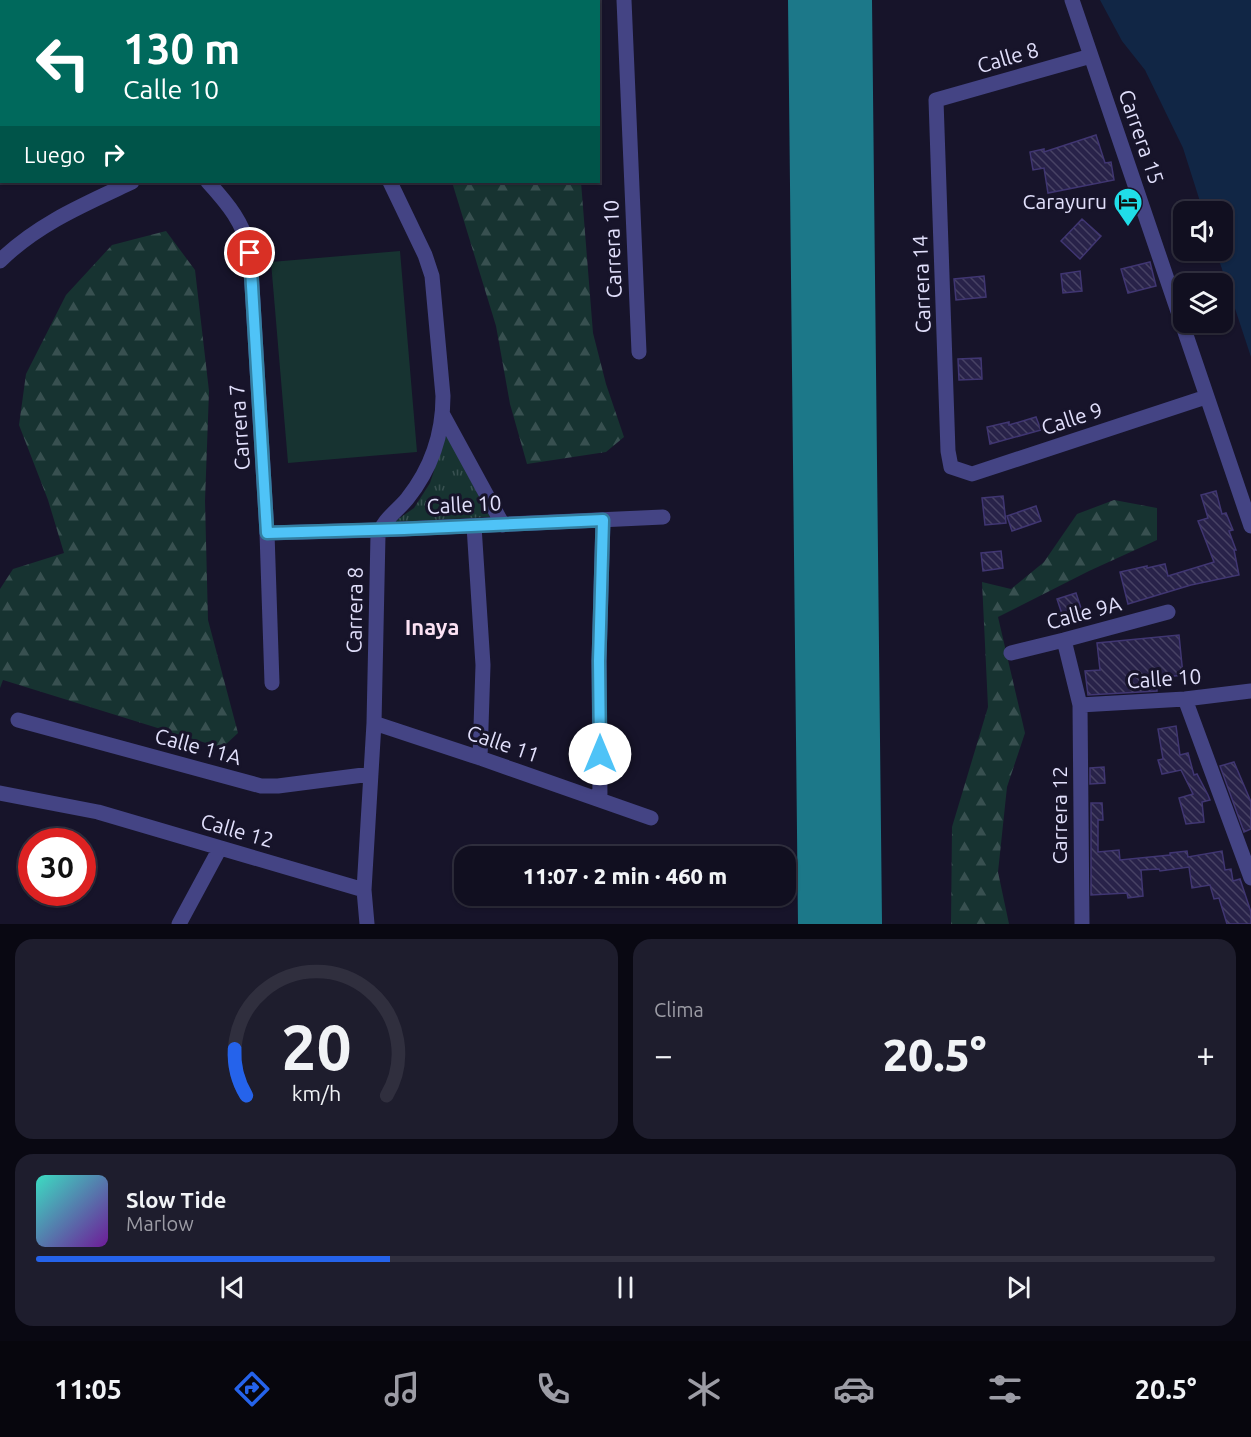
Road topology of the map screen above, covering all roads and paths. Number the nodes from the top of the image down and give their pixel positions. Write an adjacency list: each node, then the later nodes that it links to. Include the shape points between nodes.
1 (624, 0): 9 (street, Carrera 10)
2 (1072, 0): 3 (street, Carrera 15)
3 (1091, 56): 4 (street, Calle 8); 10 (street, Carrera 15)
4 (936, 100): 12 (street, Carrera 14)
5 (130, 183): 8 (street, via 61,215)
6 (209, 183): 19 (street, Carrera 7, via 239,219 250,253)
7 (390, 183): 11 (street, via 432,276)
8 (0, 261)
9 (639, 352)
10 (1206, 397): 12 (street, Calle 9, via 972,474); 17 (street, Carrera 15)
11 (443, 416): 15 (street); 18 (street, via 423,476)
12 (951, 467)
13 (663, 517): 14 (street, Calle 10)
14 (603, 520): 15 (street, Calle 10); 32 (street)
15 (503, 525): 16 (street, Calle 10)
16 (474, 526): 18 (street, Calle 10); 29 (street, via 483,665)
17 (1251, 526)
18 (380, 530): 19 (street, Calle 10); 28 (street, Carrera 8)
19 (267, 533): 23 (street, Carrera 7)
20 (1168, 612): 21 (street, Calle 9A)
21 (1064, 640): 22 (street, Calle 9A); 26 (street, Carrera 12)
22 (1011, 653)
23 (272, 683)
24 (1251, 691): 25 (street, Calle 10)
25 (1185, 699): 26 (street, Calle 10); 35 (street)
26 (1080, 705): 39 (street, Carrera 12)
27 (18, 720): 30 (street, Calle 11A, via 261,786)
28 (374, 723): 29 (street, Calle 11); 30 (street, Carrera 8)
29 (480, 758): 32 (street, Calle 11)
30 (371, 774): 36 (street, Carrera 8)
31 (0, 793): 34 (street, Calle 12, via 98,812)
32 (600, 800): 33 (street, Calle 11)
33 (651, 818)
34 (220, 848): 36 (street, Calle 12); 37 (street)
35 (1251, 878)
36 (364, 890): 38 (street, Carrera 8)
37 (179, 924)
38 (367, 924)
39 (1082, 924)

